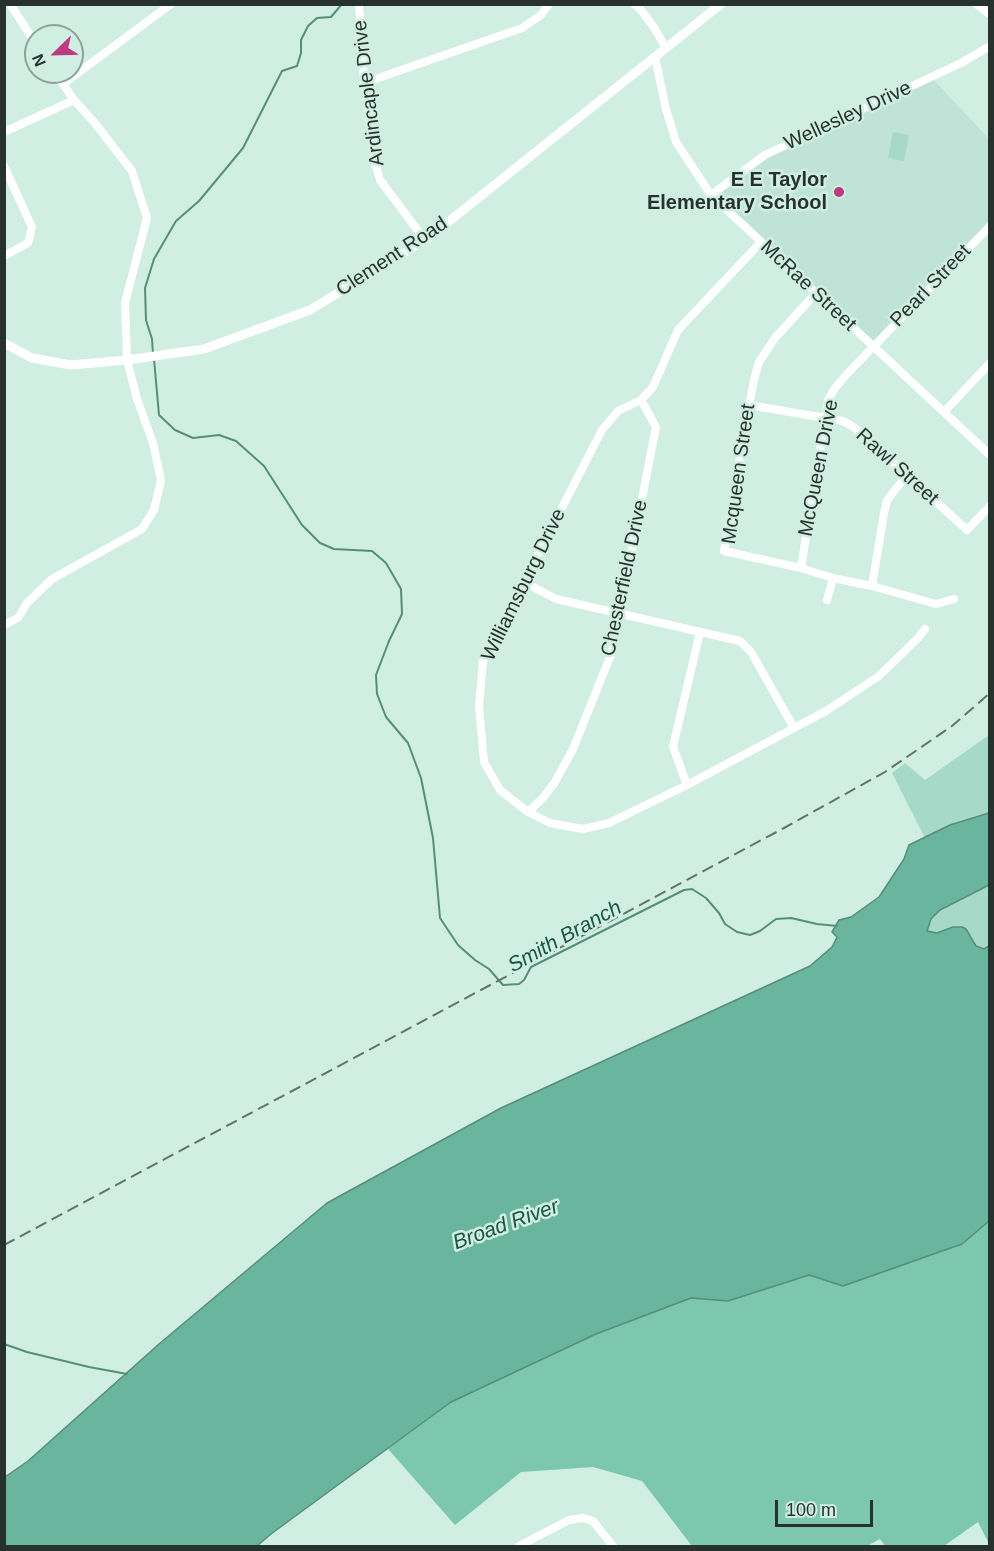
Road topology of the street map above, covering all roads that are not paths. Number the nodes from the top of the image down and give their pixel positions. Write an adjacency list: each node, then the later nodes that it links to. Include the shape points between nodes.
1 (9, 4): 9 (street)
2 (171, 4): 13 (street)
3 (359, 4): 14 (street, Ardincaple Drive)
4 (549, 4): 14 (street, via 522,28)
5 (634, 4): 11 (street)
6 (721, 4): 11 (street, Clement Road)
7 (977, 4): 8 (street)
8 (990, 14)
9 (24, 26)
10 (990, 46): 19 (street, Wellesley Drive, via 765,155)
11 (666, 48): 12 (street, Clement Road)
12 (655, 57): 19 (street, McRae Street, via 676,142); 21 (street, Clement Road)
13 (84, 68)
14 (364, 83): 21 (street, Ardincaple Drive, via 380,180)
15 (63, 84): 16 (street)
16 (74, 100): 17 (street); 27 (street, via 132,171 147,218 125,303)
17 (4, 132)
18 (4, 166): 23 (street, via 32,227 28,243)
19 (711, 195): 22 (street, McRae Street)
20 (990, 226): 26 (street, Pearl Street)
21 (425, 240): 27 (street, Clement Road, via 310,310 204,349)
22 (761, 242): 24 (street, McRae Street); 29 (street, Williamsburg Drive, via 678,330 653,387)
23 (4, 256)
24 (816, 293): 26 (street, McRae Street); 30 (street, Mcqueen Street, via 759,362)
25 (4, 343): 27 (street, Clement Road, via 32,358 71,365)
26 (873, 346): 31 (street, McRae Street); 32 (street, McQueen Drive, via 835,388)
27 (128, 360): 43 (street, via 160,480 154,510 142,529 52,579 27,603 18,618)
28 (990, 363): 31 (street)
29 (641, 400): 38 (street, Williamsburg Drive, via 618,411 602,430); 42 (street, Chesterfield Drive, via 656,427)
30 (749, 405): 32 (street, Rawl Street); 36 (street, Mcqueen Street, via 724,551)
31 (944, 412): 33 (street, McRae Street)
32 (825, 419): 34 (street, Rawl Street, via 855,428); 36 (street, McQueen Drive)
33 (990, 455)
34 (907, 476): 35 (street, Rawl Street, via 967,530); 39 (street, via 894,491 884,513)
35 (990, 506)
36 (801, 568): 37 (street, Mcqueen Street)
37 (833, 578): 39 (street, Mcqueen Street); 41 (street)
38 (524, 582): 42 (street, via 556,599); 48 (street, Williamsburg Drive, via 483,661 479,706 484,762 500,790)
39 (872, 586): 40 (street, Mcqueen Street, via 936,604)
40 (954, 599)
41 (827, 600)
42 (620, 613): 45 (street); 48 (street, Chesterfield Drive, via 612,651 573,749 555,782)
43 (4, 625)
44 (925, 629): 46 (street, Williamsburg Drive, via 879,676)
45 (700, 633): 46 (street, via 740,641 751,652); 47 (street, via 673,747)
46 (794, 728): 47 (street, Williamsburg Drive)
47 (687, 785): 48 (street, Williamsburg Drive, via 609,823 582,829 550,823)
48 (528, 812)
49 (519, 1546): 50 (street, via 569,1520 583,1518 593,1521)
50 (613, 1546)

